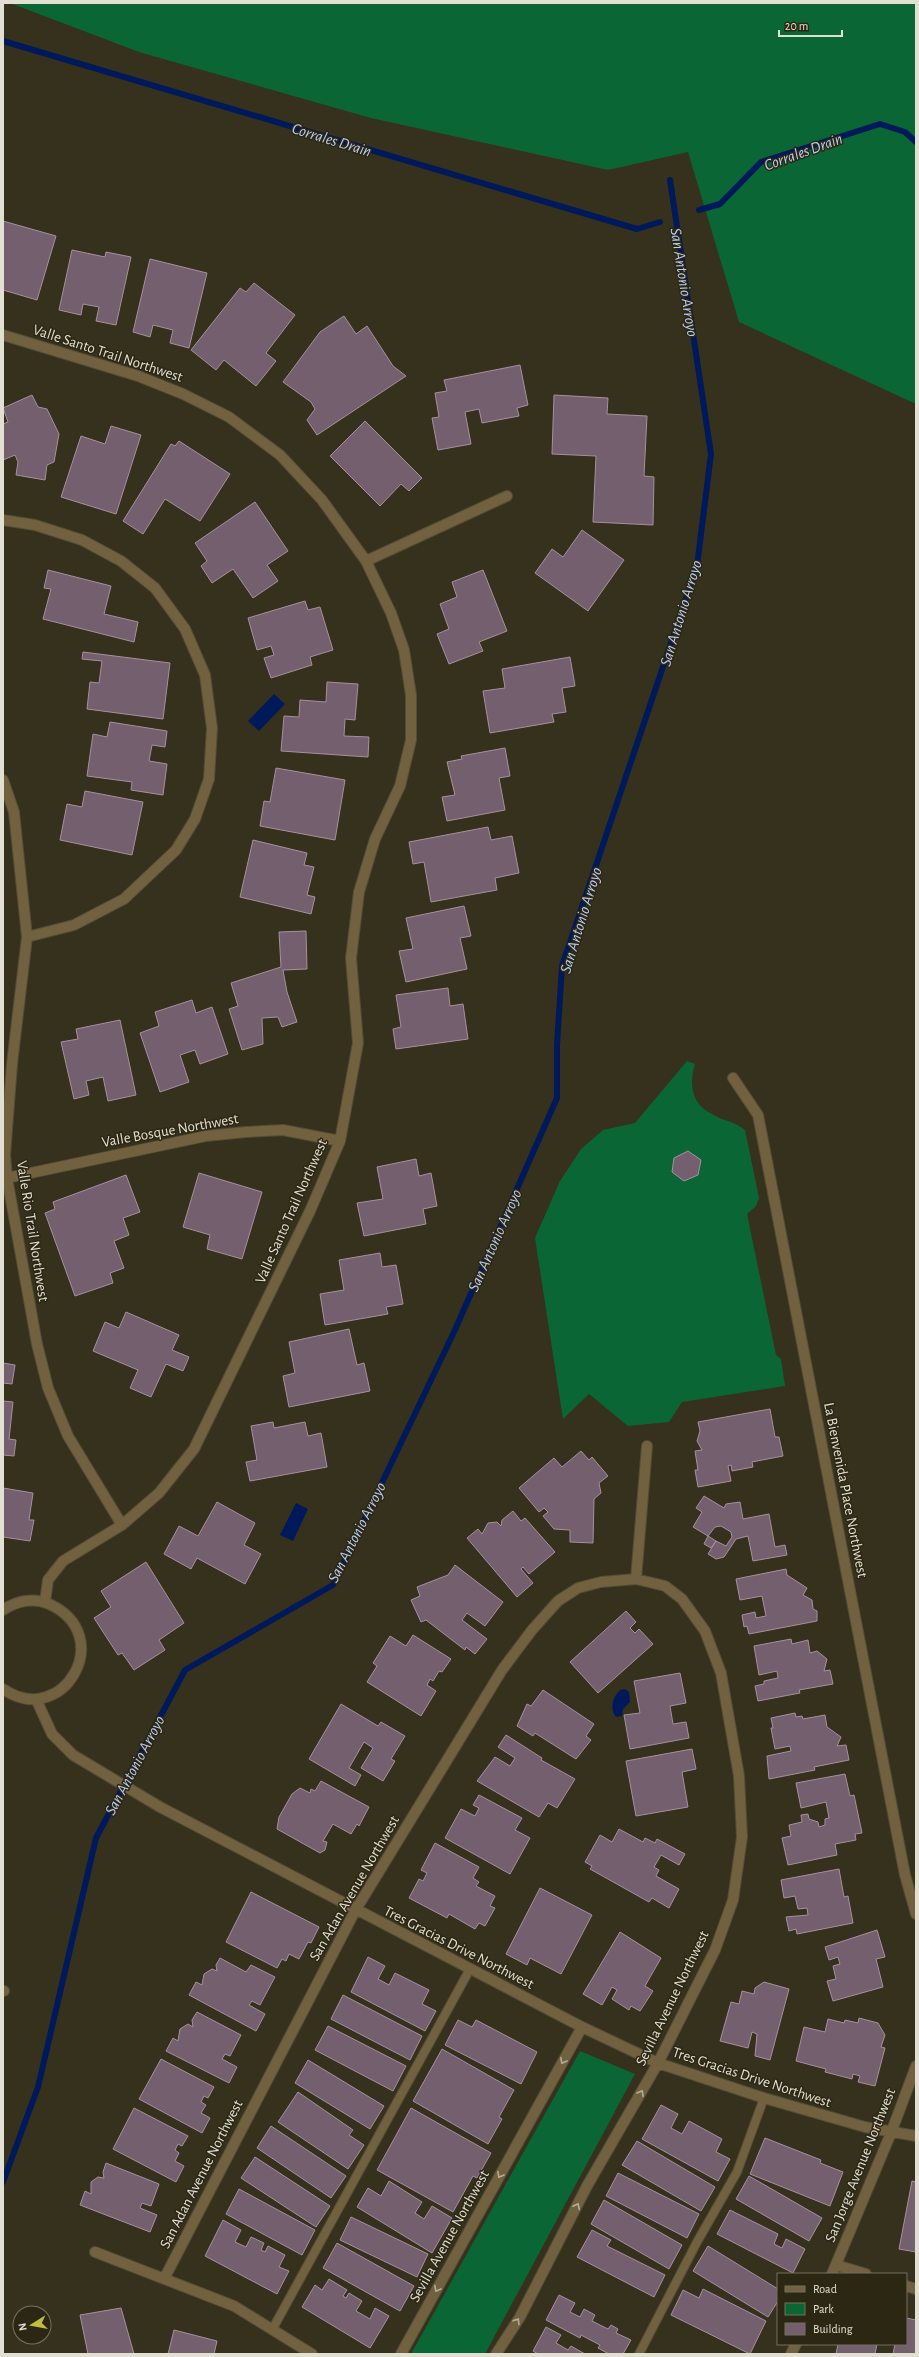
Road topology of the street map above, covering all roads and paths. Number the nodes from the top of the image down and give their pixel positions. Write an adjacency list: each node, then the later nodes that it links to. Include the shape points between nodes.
1 (3, 335): 4 (street, Valle Santo Trail Northwest, via 138,376 183,394 229,417 280,455 322,500)
2 (507, 496): 4 (street)
3 (3, 520): 6 (street, via 35,525 82,540 121,561 155,588 185,629 205,675 212,728 209,779 195,819 176,850 124,899 74,925)
4 (366, 561): 8 (street, Valle Santo Trail Northwest, via 391,613 404,650 411,695 411,740 400,786 375,839 359,892 352,958 358,1043)
5 (3, 780): 6 (street, Valle Rio Trail Northwest, via 14,812)
6 (27, 937): 9 (street, Valle Rio Trail Northwest, via 12,1064 5,1155)
7 (732, 1078): 18 (street, La Bienvenida Place Northwest, via 758,1115 903,1867)
8 (340, 1141): 9 (street, Valle Bosque Northwest, via 283,1130 206,1136); 11 (street, Valle Santo Trail Northwest, via 310,1211 194,1449 159,1494)
9 (7, 1178): 11 (street, Valle Rio Trail Northwest, via 37,1344 48,1388 68,1436)
10 (647, 1446): 12 (street)
11 (122, 1525): 13 (street, Valle Santo Trail Northwest, via 62,1561 48,1580)
12 (636, 1579): 17 (street, San Adan Avenue Northwest, via 601,1582 578,1588 558,1601 532,1630 502,1670); 21 (street, Sevilla Avenue Northwest, via 666,1586 682,1598 705,1631 721,1674 739,1776 742,1837 733,1900 715,1950)
13 (45, 1602): 14 (street, via 27,1600); 16 (street, via 60,1609 73,1621 81,1639 81,1656 76,1672 67,1685 53,1695)
14 (3, 1610)
15 (3, 1689): 16 (street, via 19,1697)
16 (36, 1699): 17 (street, Tres Gracias Drive Northwest, via 52,1734 73,1755 160,1807)
17 (356, 1911): 19 (street, Tres Gracias Drive Northwest); 29 (street, San Adan Avenue Northwest)
18 (916, 1914)
19 (470, 1969): 20 (street, Tres Gracias Drive Northwest); 30 (lane)
20 (582, 2027): 21 (street, Tres Gracias Drive Northwest); 33 (street, Sevilla Avenue Northwest, one-way to 33)
21 (658, 2063): 23 (street, Tres Gracias Drive Northwest); 34 (street, Sevilla Avenue Northwest, one-way to 21, via 520,2317 587,2186)
22 (916, 2066): 24 (street, San Jorge Avenue Northwest)
23 (764, 2098): 24 (street, Tres Gracias Drive Northwest); 35 (lane, via 737,2172 697,2242)
24 (891, 2133): 25 (street, Tres Gracias Drive Northwest); 27 (street, San Jorge Avenue Northwest)
25 (916, 2136)
26 (95, 2252): 29 (street)
27 (834, 2270): 28 (street)
28 (858, 2273)
29 (164, 2279): 30 (street, via 234,2306)
30 (272, 2330): 32 (street)
31 (796, 2345): 36 (street)
32 (312, 2354)
33 (401, 2354)
34 (496, 2354)
35 (639, 2354)
36 (791, 2354)

